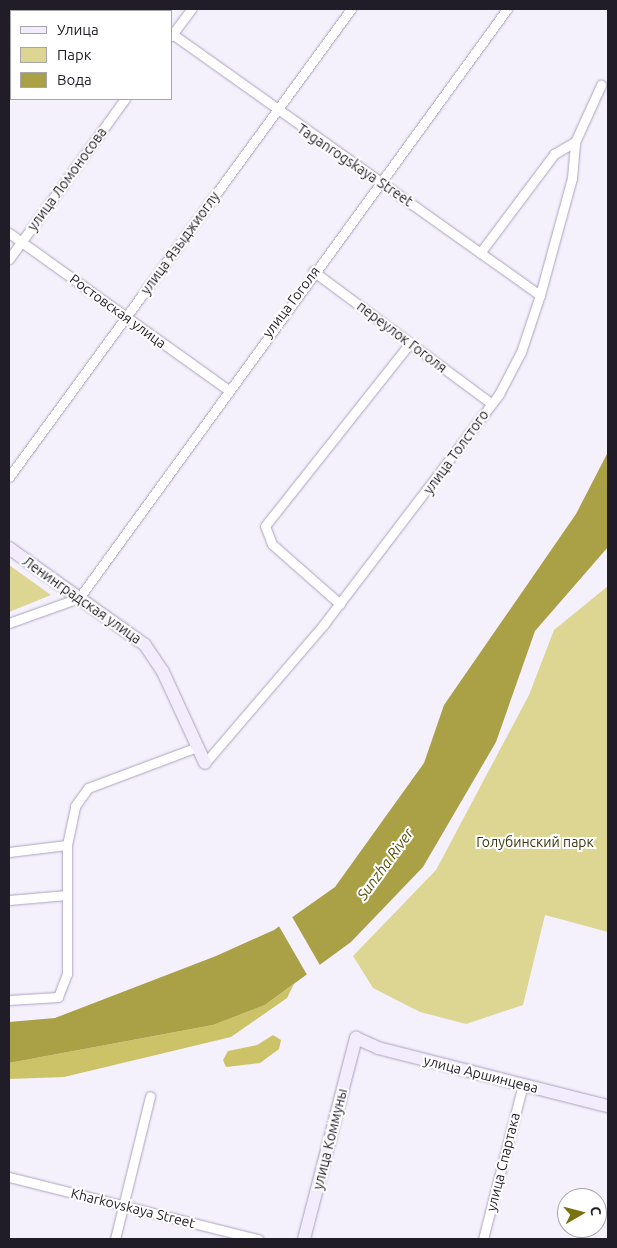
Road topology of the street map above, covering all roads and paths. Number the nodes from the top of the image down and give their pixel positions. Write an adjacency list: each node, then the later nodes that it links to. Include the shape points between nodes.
1 (191, 9): 4 (street)
2 (351, 9): 7 (street, улица Языджиоглу)
3 (507, 9): 9 (street, улица Гоголя)
4 (172, 34): 7 (street, Taganrogskaya Street)
5 (601, 85): 8 (street, улица Толстого)
6 (124, 100): 11 (street, улица Ломоносова)
7 (275, 110): 9 (street, Taganrogskaya Street); 16 (street, улица Языджиоглу)
8 (575, 142): 12 (street, via 554,154); 15 (street, улица Толстого, via 572,178)
9 (384, 183): 12 (street, Taganrogskaya Street); 14 (street, улица Гоголя)
10 (9, 233): 11 (street, Ростовская улица)
11 (22, 242): 13 (street, улица Ломоносова); 16 (street, Ростовская улица)
12 (480, 253): 15 (street, Taganrogskaya Street)
13 (9, 259)
14 (313, 271): 17 (street, переулок Гоголя); 18 (street, улица Гоголя)
15 (540, 296): 19 (street, улица Толстого, via 521,352)
16 (127, 317): 18 (street, Ростовская улица); 20 (street, улица Языджиоглу)
17 (410, 343): 19 (street, переулок Гоголя); 23 (street, via 265,526 272,544)
18 (227, 389): 22 (street, улица Гоголя)
19 (491, 403): 23 (street, улица Толстого, via 472,434)
20 (9, 477)
21 (9, 548): 22 (main road, Ленинградская улица)
22 (78, 598): 24 (street); 25 (main road, Ленинградская улица, via 145,645 156,658)
23 (340, 604): 26 (street, улица Толстого)
24 (9, 624)
25 (198, 747): 26 (main road, Ленинградская улица); 27 (street, via 88,788 75,806)
26 (205, 763)
27 (66, 845): 28 (street); 29 (street)
28 (9, 852)
29 (67, 895): 30 (street); 31 (street, via 68,974 58,997)
30 (9, 900)
31 (9, 1000)
32 (356, 1038): 33 (main road, улица Аршинцева, via 378,1048); 40 (main road, улица Коммуны)
33 (522, 1084): 35 (main road, улица Аршинцева); 41 (street, улица Спартака)
34 (150, 1096): 37 (street)
35 (608, 1106)
36 (9, 1177): 37 (street, Kharkovskaya Street)
37 (123, 1206): 38 (street); 39 (street, Kharkovskaya Street)
38 (115, 1239)
39 (258, 1239)
40 (304, 1239)
41 (483, 1239)

